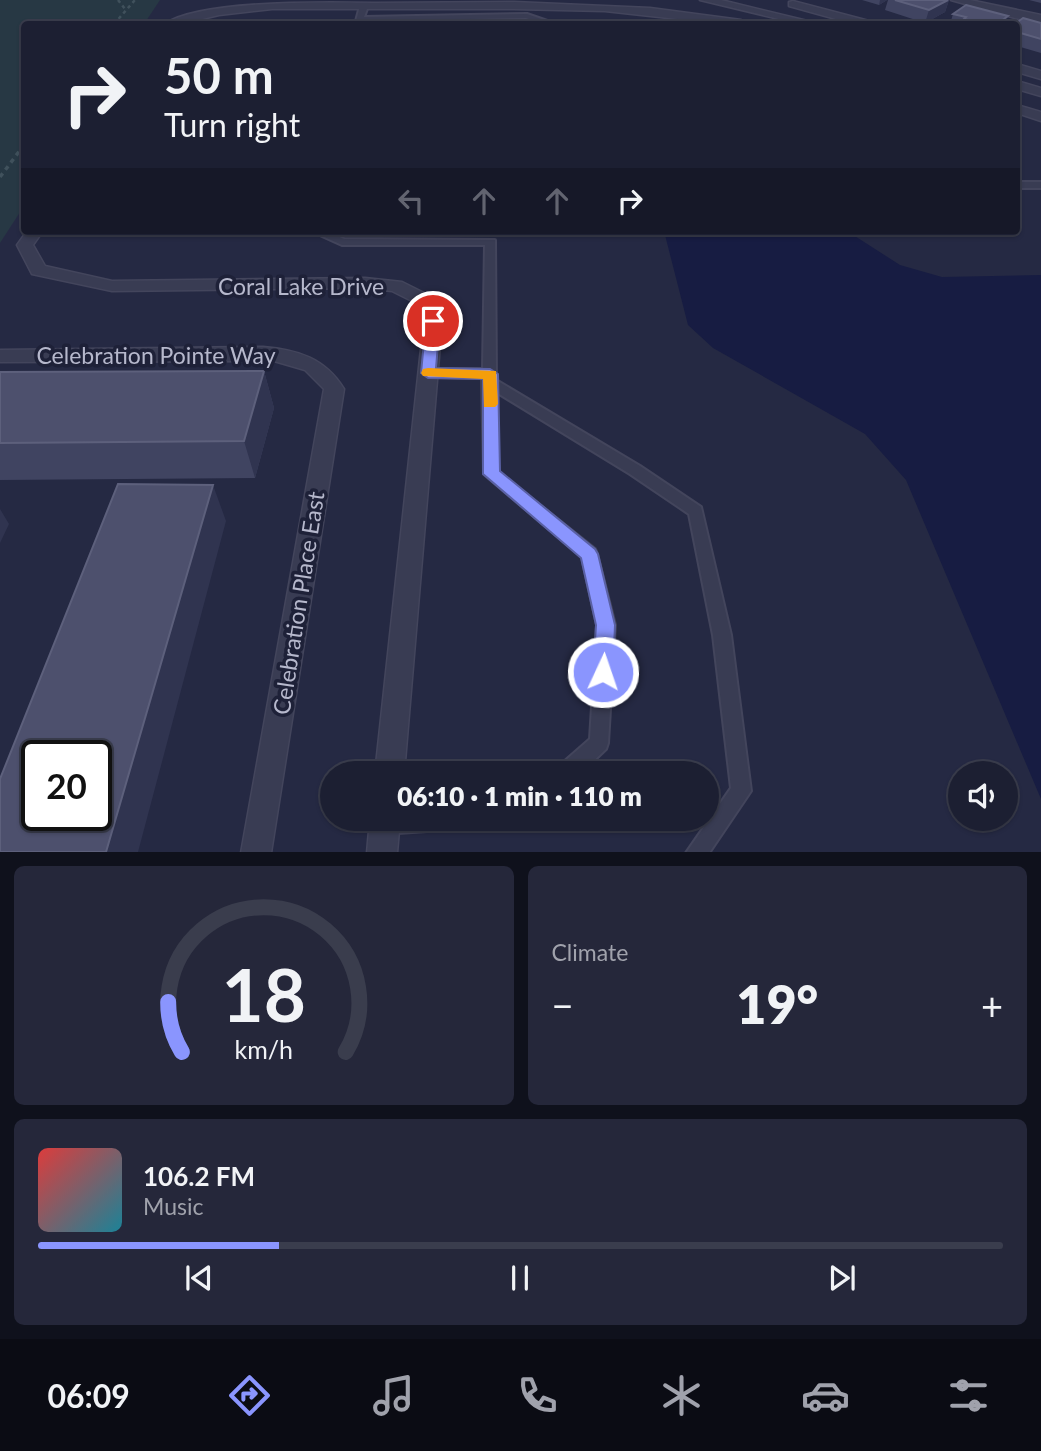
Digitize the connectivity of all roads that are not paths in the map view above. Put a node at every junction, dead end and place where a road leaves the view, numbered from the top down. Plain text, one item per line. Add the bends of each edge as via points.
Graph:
1 (706, 0) edge
2 (775, 0) edge
3 (957, 0) edge
4 (265, 3) edge
5 (364, 6) junction
6 (1041, 19) edge
7 (181, 21) edge
8 (543, 21) edge
9 (712, 21) edge
10 (800, 21) edge
11 (854, 21) edge
12 (1020, 69) edge
13 (1041, 75) edge
14 (1020, 86) edge
15 (1041, 92) edge
16 (1020, 110) edge
17 (1041, 117) edge
18 (1020, 185) edge
19 (1041, 185) edge
20 (32, 235) edge
21 (326, 235) edge
22 (0, 356) edge
23 (310, 362) joint
24 (428, 373) junction
25 (490, 378) junction
26 (390, 761) edge
27 (579, 761) edge
28 (256, 852) edge
29 (696, 852) edge

1 - 10 street
2 - 11 street
3 - 6 street
4 - 5 street
4 - 7 street
5 - 8 lane via 359,19 527,16
5 - 9 street via 602,5
12 - 13 street
14 - 15 street
16 - 17 street
18 - 19 lane
20 - 24 street, Coral Lake Drive via 25,245 38,270 112,286 396,286 424,300 433,321
21 - 25 lane via 342,242 491,242
22 - 23 street, Celebration Pointe Way via 263,352
23 - 28 street, Celebration Place East via 334,389
24 - 25 lane
24 - 26 street, Coral Lake Drive
25 - 27 lane via 491,474 589,554 606,625 599,743
25 - 29 lane via 696,511 722,635 741,791

